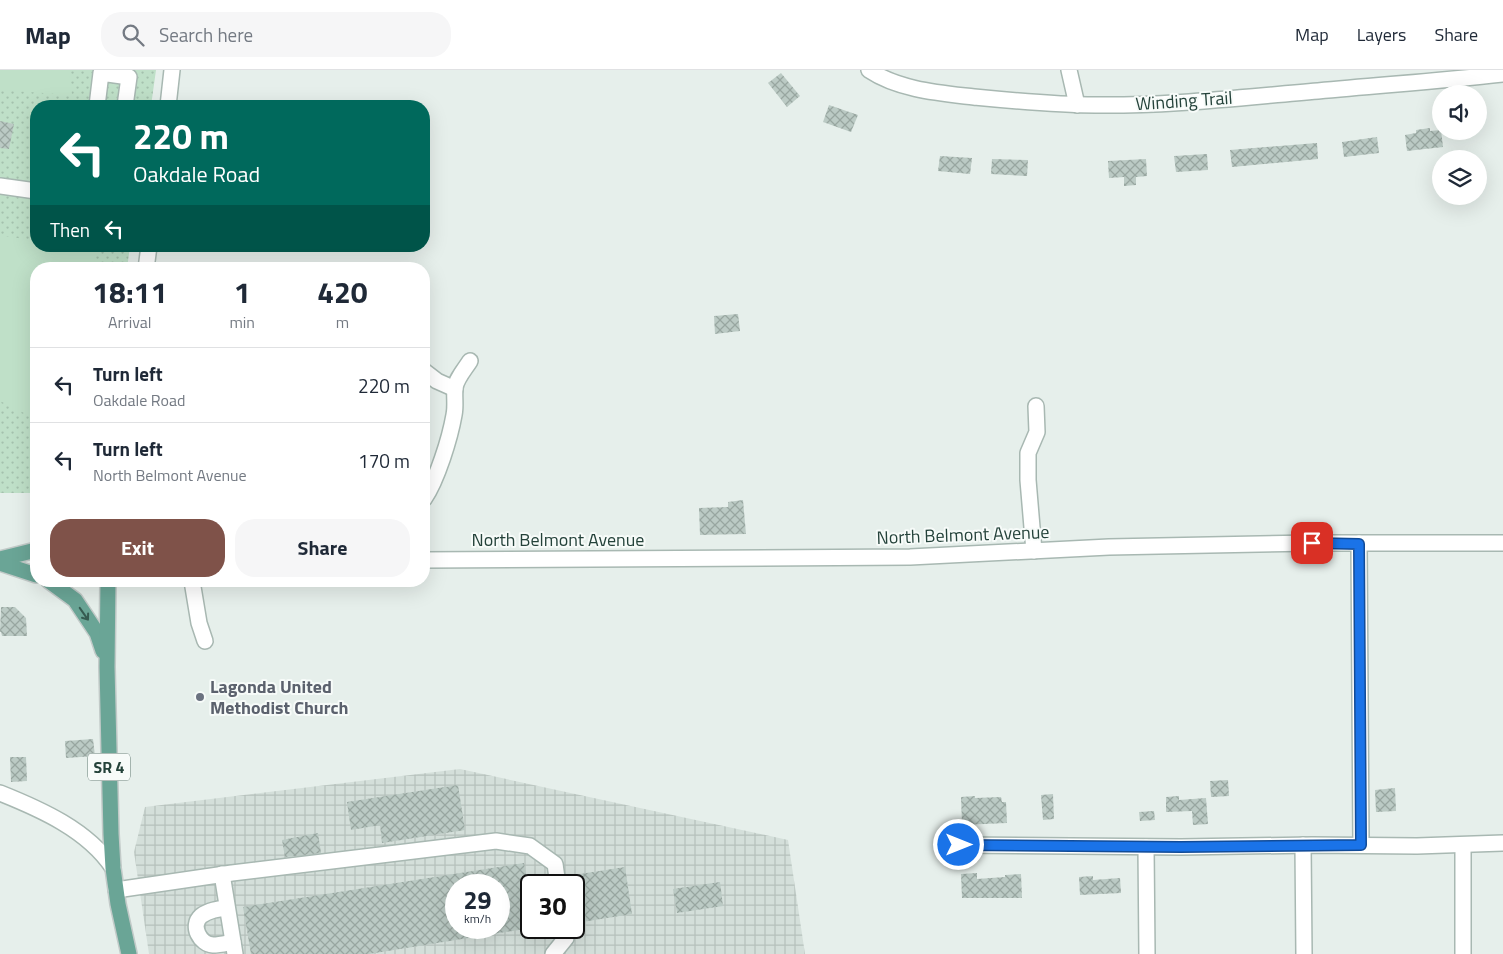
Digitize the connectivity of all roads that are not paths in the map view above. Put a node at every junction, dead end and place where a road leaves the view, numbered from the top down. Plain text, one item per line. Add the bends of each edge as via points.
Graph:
1 (172, 70) edge
2 (869, 70) edge
3 (1069, 70) edge
4 (1503, 74) edge
5 (98, 100) edge
6 (126, 100) edge
7 (169, 100) edge
8 (1077, 105) junction
9 (0, 186) edge
10 (30, 190) edge
11 (470, 361) dead end
12 (430, 375) edge
13 (455, 389) junction
14 (1036, 406) dead end
15 (430, 486) edge
16 (1503, 543) edge
17 (1359, 544) junction
18 (1034, 551) junction
19 (30, 552) edge
20 (30, 560) edge
21 (430, 560) edge
22 (0, 561) edge
23 (30, 573) edge
24 (57, 587) edge
25 (108, 587) edge
26 (193, 587) edge
27 (204, 641) dead end
28 (107, 667) junction
29 (0, 793) edge
30 (1503, 843) edge
31 (1463, 844) junction
32 (959, 845) dead end
33 (1303, 845) junction
34 (1361, 845) junction
35 (1146, 847) junction
36 (112, 868) junction
37 (222, 874) junction
38 (556, 874) edge
39 (116, 890) junction
40 (228, 908) junction
41 (565, 939) edge
42 (234, 948) edge
43 (129, 954) edge
44 (553, 954) edge
45 (1147, 954) edge
46 (1304, 954) edge
47 (1463, 954) edge

1 - 7 street
2 - 8 street, Winding Trail via 891,82 943,93
3 - 8 street
4 - 8 street, Winding Trail via 1218,100
5 - 6 street via 101,73 129,77
9 - 10 street
11 - 13 street
12 - 13 street
13 - 15 street via 455,414
14 - 18 street via 1037,432 1028,453
16 - 17 street, North Belmont Avenue
17 - 18 street, North Belmont Avenue
17 - 34 street
18 - 21 street, North Belmont Avenue via 910,557
19 - 22 main road
20 - 22 main road
22 - 23 main road
24 -> 28 main road, SR 4 via 75,600 98,633
25 - 28 main road, SR 4
26 - 27 street
28 - 36 main road, SR 4
29 - 36 street via 58,820 83,836
30 - 31 street
31 - 34 street
31 - 47 street
32 - 35 street
33 - 34 street
33 - 35 street
33 - 46 street
35 - 45 street
36 - 39 main road, SR 4
37 - 38 street via 496,841 530,846 555,864
37 - 39 street
37 - 40 street
39 - 43 main road, SR 4
40 - 42 street
40 - 42 street via 210,911 196,924 204,942
41 - 44 street

